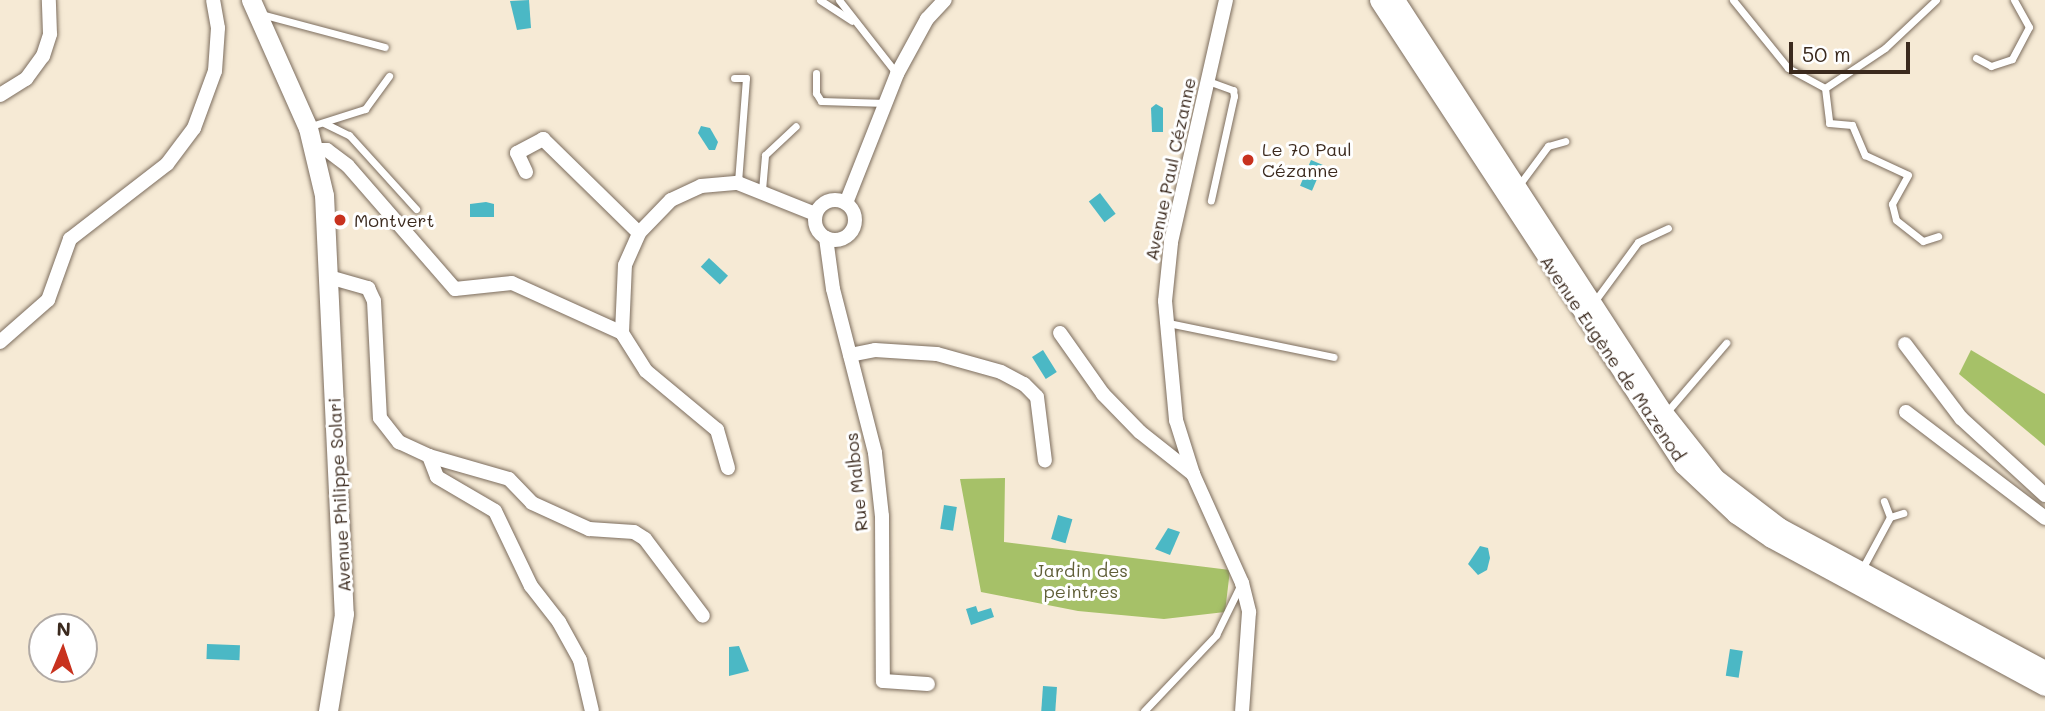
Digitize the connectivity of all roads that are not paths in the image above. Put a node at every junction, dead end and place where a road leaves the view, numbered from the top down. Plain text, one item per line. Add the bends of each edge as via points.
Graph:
1 (49, 0) edge
2 (213, 0) edge
3 (820, 0) edge
4 (839, 0) edge
5 (945, 0) edge
6 (1226, 0) edge
7 (1379, 0) edge
8 (1395, 0) edge
9 (1733, 0) edge
10 (1936, 0) edge
11 (2014, 0) edge
12 (254, 7) edge
13 (859, 26) junction
14 (385, 47) dead end
15 (1976, 58) dead end
16 (816, 74) dead end
17 (897, 74) junction
18 (389, 76) dead end
19 (734, 78) dead end
20 (1207, 80) junction
21 (1825, 88) junction
22 (0, 95) edge
23 (886, 103) junction
24 (316, 125) junction
25 (796, 126) dead end
26 (1564, 141) dead end
27 (314, 150) junction
28 (526, 172) dead end
29 (738, 183) junction
30 (762, 190) junction
31 (1511, 190) junction
32 (1211, 200) dead end
33 (846, 203) junction
34 (416, 209) dead end
35 (815, 214) junction
36 (1668, 228) dead end
37 (639, 233) junction
38 (1938, 236) dead end
39 (826, 238) junction
40 (329, 277) junction
41 (1587, 308) junction
42 (1167, 323) junction
43 (622, 333) junction
44 (1060, 333) dead end
45 (0, 342) edge
46 (1726, 343) dead end
47 (1905, 344) dead end
48 (850, 355) junction
49 (1334, 357) dead end
50 (1906, 412) dead end
51 (1659, 418) junction
52 (429, 456) junction
53 (1045, 461) dead end
54 (729, 468) dead end
55 (1193, 474) junction
56 (2045, 495) edge
57 (1884, 501) dead end
58 (1903, 513) dead end
59 (1890, 517) junction
60 (2045, 518) edge
61 (1857, 577) junction
62 (1242, 583) junction
63 (703, 617) dead end
64 (2045, 670) edge
65 (929, 684) dead end
66 (2045, 685) edge
67 (328, 711) edge
68 (592, 711) edge
69 (1144, 711) edge
70 (1242, 711) edge

1 - 22 street via 50,34 43,56 26,79
2 - 45 street via 218,28 215,71 194,128 167,164 69,239 48,300
3 - 13 lane
4 - 13 lane
5 - 17 street via 927,19
6 - 20 street, Avenue Paul Cézanne
7 - 31 street, Avenue Eugène de Mazenod
8 - 31 street, Avenue Eugène de Mazenod
9 - 21 lane via 1788,68
10 - 21 lane via 1885,48
11 - 15 lane via 2029,27 2012,59 1991,66
12 - 14 lane
12 - 24 street, Avenue Philippe Solari
13 - 17 lane
16 - 23 lane via 821,101
17 - 23 street
18 - 24 lane via 365,108
19 - 29 lane via 746,78
20 - 32 lane via 1233,90 1234,96
20 - 42 street, Avenue Paul Cézanne via 1171,243
21 - 38 lane via 1829,123 1852,125 1865,155 1908,175 1892,204 1896,220 1923,241
23 - 33 street
24 - 27 street, Avenue Philippe Solari
24 - 34 lane via 349,135
25 - 30 lane via 765,155
26 - 31 lane via 1548,146
27 - 40 street, Avenue Philippe Solari via 324,195
27 - 43 street via 327,150 348,166 456,289 512,283
28 - 37 street via 517,153 543,139
29 - 30 street
29 - 37 street via 701,186 671,200
30 - 35 street
31 - 41 street, Avenue Eugène de Mazenod
33 - 35 street via 828,201
33 - 39 street via 855,219 852,230 843,239
35 - 39 street via 815,226
36 - 41 lane via 1638,242
37 - 43 street via 625,265
39 - 48 street, Rue Malbos
40 - 52 street via 368,288 374,301 380,418 399,442
40 - 67 street, Avenue Philippe Solari via 344,614
41 - 51 street, Avenue Eugène de Mazenod
42 - 49 lane
42 - 55 street, Avenue Paul Cézanne via 1176,420
43 - 54 street via 646,371 717,429
44 - 55 street via 1103,394 1140,432
46 - 51 lane
47 - 56 street via 1962,418
48 - 53 street via 875,350 937,354 1001,372 1024,384 1037,397
48 - 65 street, Rue Malbos via 875,453 881,516 883,681
50 - 60 street
51 - 61 street, Avenue Eugène de Mazenod via 1683,464 1736,514
52 - 63 street via 509,479 532,503 589,529 634,532 645,539
52 - 68 street via 437,477 495,511 531,586 580,660
55 - 62 street, Avenue Paul Cézanne
57 - 59 lane
58 - 59 lane
59 - 61 lane
61 - 64 street, Avenue Eugène de Mazenod
61 - 66 street, Avenue Eugène de Mazenod
62 - 69 lane via 1216,635
62 - 70 street, Avenue Paul Cézanne via 1249,612

